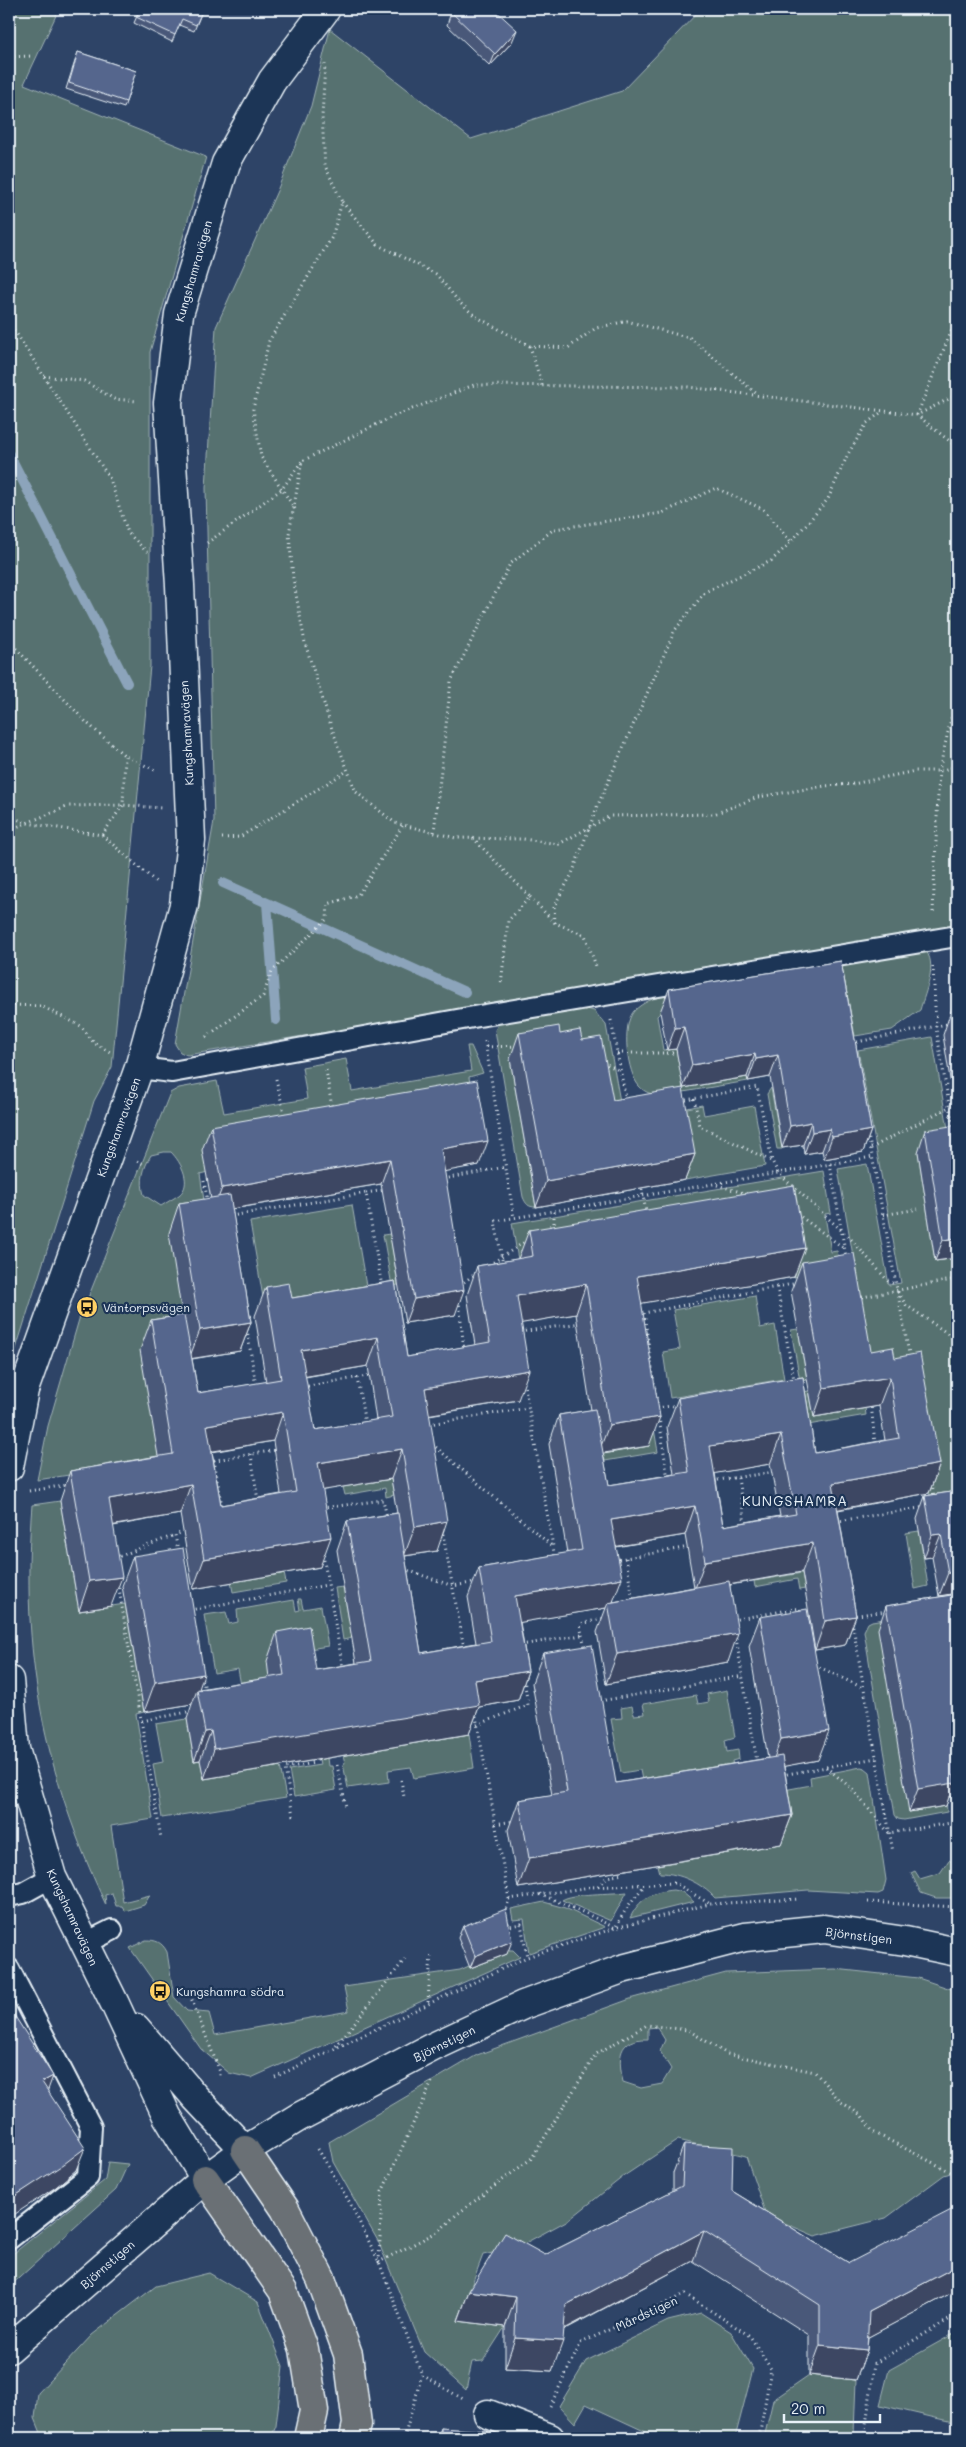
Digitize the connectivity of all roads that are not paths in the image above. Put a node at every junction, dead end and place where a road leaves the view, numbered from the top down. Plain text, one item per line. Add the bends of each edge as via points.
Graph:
1 (326, 9) edge
2 (957, 936) edge
3 (138, 1068) junction
4 (9, 1467) edge
5 (9, 1680) edge
6 (52, 1877) junction
7 (16, 1894) edge
8 (9, 1913) edge
9 (112, 1930) dead end
10 (84, 1944) junction
11 (957, 1952) edge
12 (9, 1969) edge
13 (115, 2004) junction
14 (245, 2150) junction
15 (205, 2179) junction
16 (9, 2239) edge
17 (9, 2349) edge
18 (488, 2414) road end
19 (544, 2435) edge
20 (308, 2438) edge
21 (354, 2438) edge

1 - 3 street, Kungshamravägen via 272,81 226,163 178,314 168,404 191,840 184,905
2 - 3 lane via 479,1016 172,1072
3 - 4 street, Kungshamravägen via 24,1390
5 - 6 street, Kungshamravägen via 14,1749
6 - 7 lane
6 - 10 street, Kungshamravägen
7 - 8 lane
9 - 10 lane
10 - 13 street, Kungshamravägen
11 - 14 street, Björnstigen via 824,1929 745,1937 622,1969 523,2005 431,2048 299,2117
12 - 16 lane via 91,2127 88,2177
13 - 14 street, Kungshamravägen
13 - 15 street, Kungshamravägen via 167,2116
14 - 15 street, Björnstigen
14 - 21 highway via 285,2209 321,2279 348,2354 357,2424
15 - 17 street, Björnstigen
15 - 20 highway via 283,2291 304,2349 314,2411
18 - 19 street

